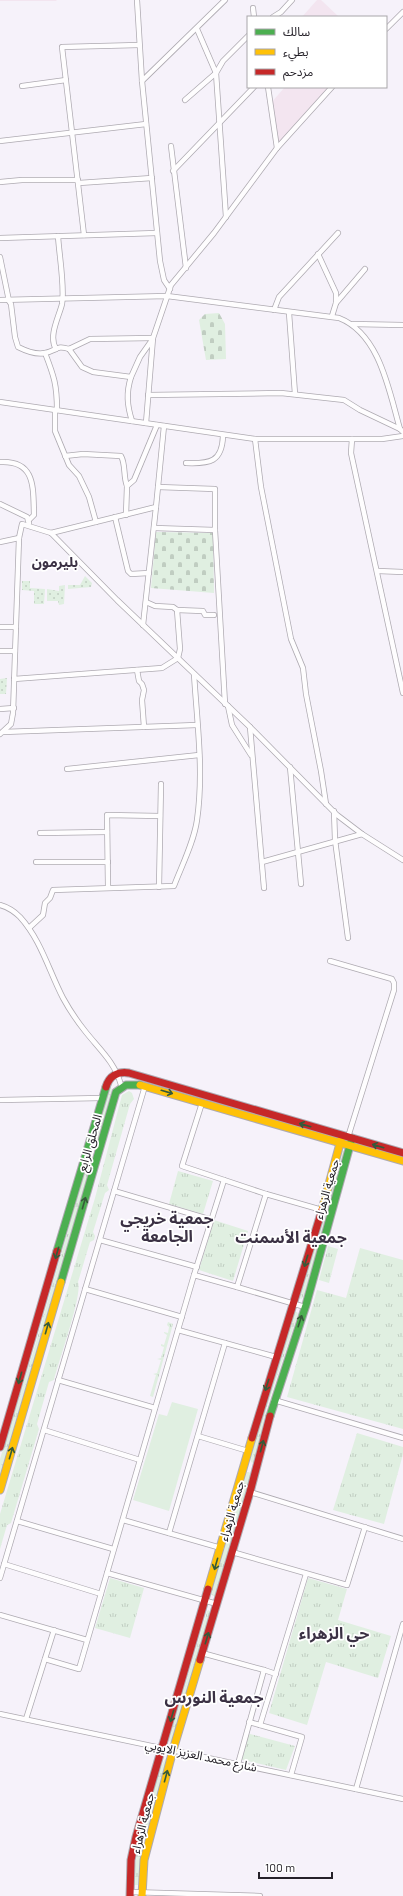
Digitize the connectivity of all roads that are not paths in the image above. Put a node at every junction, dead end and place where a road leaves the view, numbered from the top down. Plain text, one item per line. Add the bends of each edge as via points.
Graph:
1 (137, 0) edge
2 (225, 0) edge
3 (292, 0) edge
4 (253, 8) dead end
5 (403, 12) edge
6 (254, 16) edge
7 (275, 16) edge
8 (197, 29) junction
9 (387, 29) edge
10 (247, 37) edge
11 (139, 45) junction
12 (216, 73) junction
13 (66, 80) junction
14 (142, 81) junction
15 (22, 86) dead end
16 (253, 88) edge
17 (268, 88) edge
18 (331, 88) edge
19 (185, 100) dead end
20 (219, 123) junction
21 (146, 124) junction
22 (72, 132) junction
23 (0, 141) edge
24 (171, 146) dead end
25 (277, 148) junction
26 (173, 171) junction
27 (152, 178) junction
28 (0, 182) edge
29 (79, 182) junction
30 (226, 217) junction
31 (157, 233) junction
32 (338, 233) dead end
33 (84, 235) junction
34 (58, 236) junction
35 (0, 238) edge
36 (318, 254) junction
37 (0, 257) edge
38 (186, 268) junction
39 (365, 270) dead end
40 (170, 289) junction
41 (167, 296) junction
42 (62, 298) junction
43 (0, 300) edge
44 (8, 301) junction
45 (336, 302) junction
46 (274, 310) junction
47 (289, 313) junction
48 (332, 316) junction
49 (352, 324) junction
50 (403, 326) edge
51 (153, 338) junction
52 (56, 349) junction
53 (69, 349) junction
54 (45, 353) junction
55 (131, 377) junction
56 (295, 394) junction
57 (148, 395) junction
58 (0, 402) edge
59 (56, 410) junction
60 (132, 421) junction
61 (146, 423) junction
62 (157, 425) junction
63 (164, 426) junction
64 (401, 430) edge
65 (224, 436) junction
66 (403, 436) edge
67 (352, 438) junction
68 (255, 439) junction
69 (65, 456) junction
70 (0, 462) edge
71 (186, 464) dead end
72 (127, 486) junction
73 (158, 487) junction
74 (0, 504) edge
75 (156, 507) junction
76 (126, 515) junction
77 (115, 517) junction
78 (96, 522) junction
79 (29, 524) junction
80 (154, 528) junction
81 (215, 530) junction
82 (51, 533) junction
83 (19, 538) junction
84 (0, 542) edge
85 (378, 571) junction
86 (403, 572) edge
87 (149, 573) junction
88 (146, 602) junction
89 (177, 610) junction
90 (214, 615) dead end
91 (143, 625) junction
92 (0, 627) edge
93 (16, 627) junction
94 (0, 651) edge
95 (15, 651) junction
96 (178, 658) junction
97 (400, 669) edge
98 (137, 670) junction
99 (194, 674) junction
100 (14, 679) junction
101 (403, 694) edge
102 (227, 705) junction
103 (14, 708) junction
104 (0, 709) edge
105 (197, 726) junction
106 (144, 727) junction
107 (250, 727) junction
108 (1, 733) edge
109 (199, 755) junction
110 (252, 756) junction
111 (290, 767) junction
112 (67, 769) dead end
113 (161, 784) dead end
114 (326, 804) junction
115 (334, 812) junction
116 (160, 816) junction
117 (107, 832) junction
118 (40, 833) dead end
119 (362, 834) junction
120 (335, 840) junction
121 (298, 852) junction
122 (403, 860) edge
123 (36, 862) dead end
124 (108, 862) junction
125 (262, 862) junction
126 (302, 884) dead end
127 (159, 887) junction
128 (108, 888) junction
129 (264, 888) dead end
130 (0, 905) edge
131 (29, 928) junction
132 (348, 938) dead end
133 (330, 961) dead end
134 (118, 1073) junction
135 (121, 1085) junction
136 (145, 1086) junction
137 (102, 1098) junction
138 (0, 1100) edge
139 (202, 1102) junction
140 (346, 1140) junction
141 (87, 1150) junction
142 (403, 1153) edge
143 (98, 1154) junction
144 (403, 1161) edge
145 (224, 1180) junction
146 (114, 1191) junction
147 (266, 1194) junction
148 (322, 1210) junction
149 (212, 1220) junction
150 (100, 1240) junction
151 (197, 1268) junction
152 (194, 1275) junction
153 (237, 1287) junction
154 (85, 1289) junction
155 (293, 1303) junction
156 (305, 1307) junction
157 (182, 1317) junction
158 (178, 1330) junction
159 (225, 1343) junction
160 (276, 1358) junction
161 (58, 1380) junction
162 (274, 1400) junction
163 (155, 1408) junction
164 (44, 1430) junction
165 (198, 1436) junction
166 (403, 1438) edge
167 (0, 1447) edge
168 (248, 1451) junction
169 (140, 1460) junction
170 (244, 1465) junction
171 (256, 1468) junction
172 (0, 1490) edge
173 (250, 1492) junction
174 (122, 1520) junction
175 (17, 1522) junction
176 (365, 1527) junction
177 (169, 1533) junction
178 (403, 1539) edge
179 (221, 1548) junction
180 (113, 1549) junction
181 (232, 1552) junction
182 (4, 1564) junction
183 (107, 1573) junction
184 (306, 1574) junction
185 (0, 1578) edge
186 (101, 1594) junction
187 (205, 1601) junction
188 (217, 1604) junction
189 (0, 1615) edge
190 (403, 1624) edge
191 (54, 1630) junction
192 (87, 1640) junction
193 (398, 1643) junction
194 (403, 1645) edge
195 (202, 1653) junction
196 (45, 1659) junction
197 (264, 1670) junction
198 (276, 1674) junction
199 (0, 1714) edge
200 (26, 1719) junction
201 (249, 1722) junction
202 (260, 1725) junction
203 (163, 1748) junction
204 (173, 1750) junction
205 (238, 1764) junction
206 (291, 1775) junction
207 (356, 1789) junction
208 (403, 1799) edge
209 (130, 1894) edge
210 (142, 1894) edge
211 (260, 1896) edge

1 - 11 street
2 - 8 street
3 - 7 street
4 - 6 street
5 - 9 street
8 - 12 street
8 - 14 street
10 - 12 street via 223,61
11 - 13 street via 62,47
11 - 14 street
12 - 19 street
12 - 20 street
13 - 15 street
13 - 22 street
14 - 21 street
16 - 20 street
17 - 25 street
18 - 25 street
20 - 26 street
20 - 30 street
21 - 22 street
21 - 27 street
22 - 23 street
22 - 29 street
24 - 26 street
25 - 30 street
26 - 38 street
27 - 29 street
27 - 31 street
28 - 29 street
29 - 33 street
30 - 38 street
31 - 33 street
31 - 40 street via 164,280
32 - 36 street
33 - 34 street
34 - 35 street
34 - 42 street
36 - 45 street via 336,293
36 - 46 street via 279,297
37 - 44 street
38 - 40 street
39 - 45 street
40 - 41 street
41 - 42 street
41 - 46 street
41 - 51 street
42 - 44 street
42 - 52 street via 55,330
43 - 44 street
44 - 54 street via 11,304 18,347 28,352
45 - 48 street
46 - 47 street
47 - 48 street
47 - 56 street
48 - 49 street
49 - 50 street
49 - 64 street via 367,340 384,372
51 - 53 street via 90,339
51 - 55 street
51 - 57 street
52 - 53 street via 60,346
52 - 54 street
53 - 55 street via 82,367 93,372
54 - 59 street via 57,389
55 - 60 street via 127,391
56 - 57 street
56 - 64 street via 344,400
57 - 61 street
58 - 59 street
59 - 60 street
59 - 69 street via 55,431
60 - 61 street
61 - 62 street
62 - 63 street
62 - 72 street via 134,480
63 - 65 street
63 - 73 street
65 - 68 street
65 - 71 street via 219,456 209,463
66 - 67 street
67 - 68 street
67 - 85 street via 352,453
68 - 114 street via 261,486 290,631 303,668
69 - 72 street via 121,456 124,460
69 - 78 street via 89,497
70 - 79 street via 10,462 27,470 33,484 34,515
72 - 76 street
73 - 75 street
73 - 81 street via 215,488
74 - 79 street via 27,517
75 - 76 street
75 - 80 street
76 - 77 street
77 - 78 street
77 - 87 street via 128,571 131,574
78 - 82 street
79 - 82 street
79 - 83 street via 22,524
80 - 81 street
80 - 87 street
81 - 102 street
82 - 91 street
83 - 84 street
83 - 93 street
85 - 86 street
85 - 97 street
87 - 88 street
88 - 89 street
88 - 91 street
89 - 90 street via 203,611 206,615
89 - 96 street via 180,649
91 - 96 street
92 - 93 street
93 - 95 street
94 - 95 street
95 - 100 street
96 - 98 street via 162,668
96 - 99 street
97 - 101 street
98 - 100 street
98 - 106 street via 139,682 144,690
99 - 102 street
99 - 105 street
100 - 103 street
102 - 107 street
102 - 110 street via 232,724
103 - 104 street
103 - 108 street via 11,724
105 - 106 street
105 - 109 street
106 - 108 street
107 - 110 street
107 - 111 street
109 - 112 street
109 - 127 street via 197,820 193,835 174,886
110 - 125 street
111 - 114 street
111 - 121 street
113 - 116 street
114 - 115 street
115 - 119 street
115 - 120 street
116 - 117 street via 107,815
116 - 127 street
117 - 118 street
117 - 124 street
119 - 120 street
119 - 122 street
120 - 121 street
120 - 132 street
121 - 125 street
121 - 126 street
123 - 124 street
124 - 128 street
125 - 129 street
127 - 128 street
128 - 131 street via 53,890 44,906 43,915
130 - 131 street via 6,906 20,916
131 - 134 street via 63,999
133 - 140 street via 392,978 394,983 394,990
134 - 135 street
134 - 137 street, المحلق الرابع via 107,1082
140 -> 134 street via 129,1073
135 - 136 street via 130,1083
135 - 143 street, المحلق الرابع via 116,1092
136 -> 139 street
136 - 146 street
137 - 138 street
137 - 141 street, المحلق الرابع
139 - 140 street
139 - 145 street via 182,1166
142 -> 140 street
140 - 144 street
140 - 148 street, جمعية الزهراء
140 - 156 street, جمعية الزهراء
141 - 143 street
141 -> 167 street, المحلق الرابع
172 -> 143 street, المحلق الرابع
145 - 147 street
145 - 149 street
146 - 149 street
146 - 150 street
147 - 148 street
147 - 153 street
148 -> 155 street, جمعية الزهراء
149 - 151 street
150 - 151 street
150 - 154 street
151 - 152 street
152 - 153 street
152 - 157 street
153 - 155 street
154 - 157 street
154 - 161 street
155 - 156 street
155 - 160 street, جمعية الزهراء
162 -> 156 street, جمعية الزهراء
157 - 158 street
158 - 159 street
158 - 163 street
159 - 160 street
159 - 165 street
160 -> 168 street, جمعية الزهراء
161 - 163 street
161 - 164 street
162 - 166 street
171 -> 162 street, جمعية الزهراء
163 - 169 street
164 - 169 street
164 - 175 street
165 - 168 street
165 - 177 street
168 - 170 street, جمعية الزهراء
169 - 174 street
170 - 171 street
170 - 179 street, جمعية الزهراء
171 - 173 street, جمعية الزهراء
173 - 176 street
173 - 181 street, جمعية الزهراء
174 - 177 street
174 - 180 street
175 - 180 street
175 - 182 street
176 - 178 street
176 - 184 street via 347,1585
177 - 179 street
179 -> 187 street, جمعية الزهراء
180 - 183 street
181 - 184 street
181 - 188 street, جمعية الزهراء
182 - 185 street
182 - 186 street
183 - 186 street
183 - 187 street
184 - 198 street
186 - 192 street
187 - 188 street
187 -> 203 street, جمعية الزهراء
195 -> 188 street, جمعية الزهراء
189 - 191 street
190 - 193 street
191 - 192 street
191 - 196 street
192 - 196 street via 79,1669
193 - 194 street
193 - 207 street
195 - 197 street
195 - 204 street, جمعية الزهراء
196 - 200 street
197 - 198 street
197 - 201 street
198 - 202 street
199 - 200 street, شارع محمد العزيز الايوبي
200 - 203 street, شارع محمد العزيز الايوبي
201 - 202 street
201 - 205 street
202 - 206 street via 302,1737
203 - 204 street, شارع محمد العزيز الايوبي
203 - 209 street, جمعية الزهراء via 136,1837 131,1860
204 - 205 street, شارع محمد العزيز الايوبي
210 -> 204 street, جمعية الزهراء via 144,1860
205 - 206 street, شارع محمد العزيز الايوبي
206 - 207 street, شارع محمد العزيز الايوبي
207 - 208 street, شارع محمد العزيز الايوبي
209 - 210 street, جمعية الزهراء
210 - 211 street

